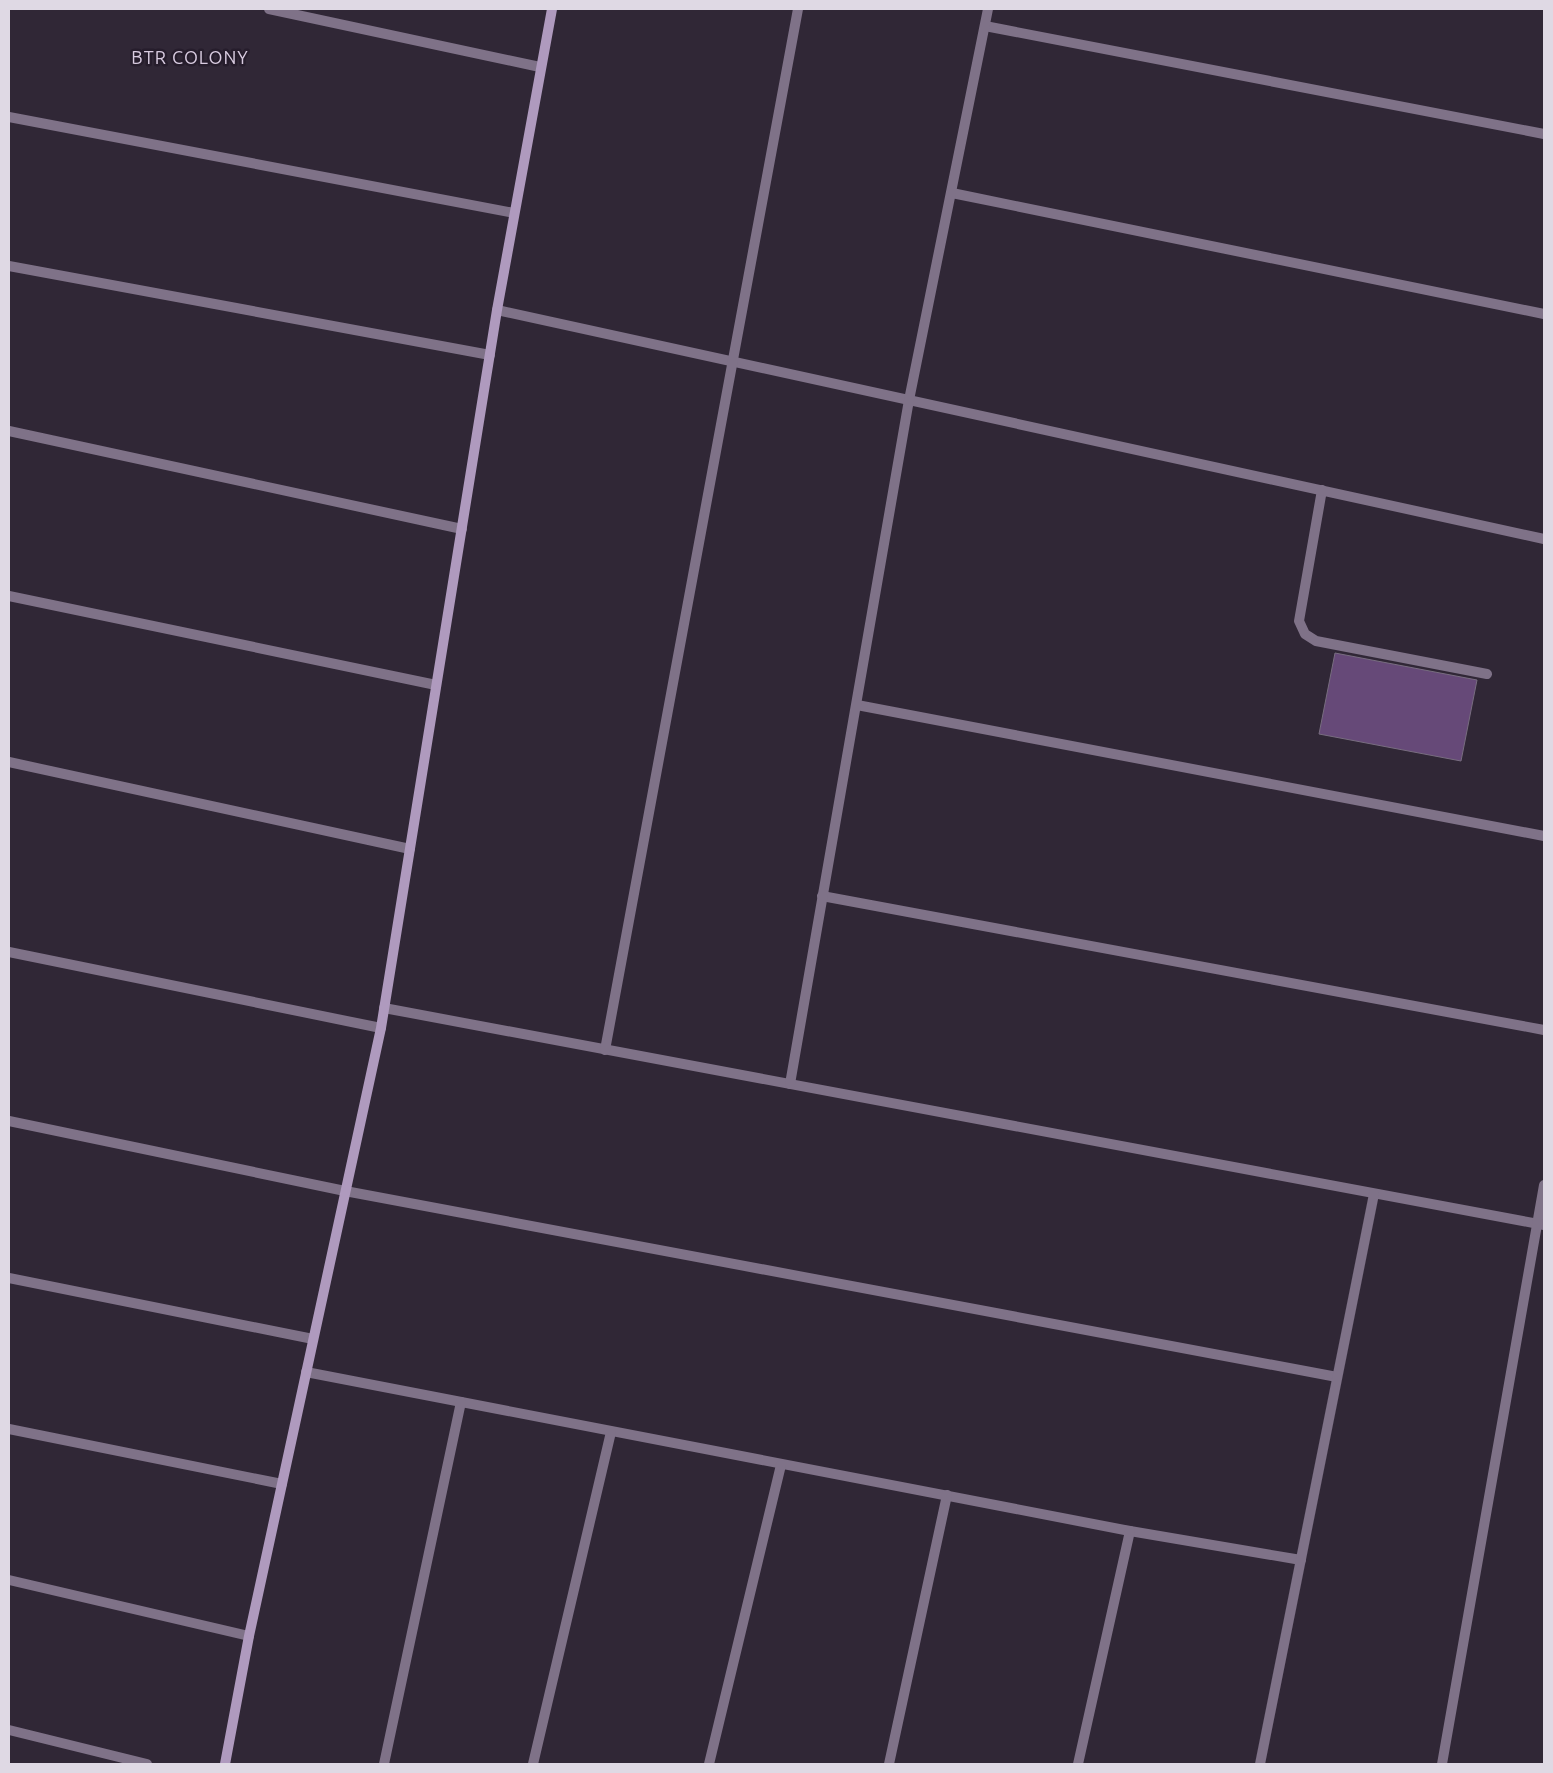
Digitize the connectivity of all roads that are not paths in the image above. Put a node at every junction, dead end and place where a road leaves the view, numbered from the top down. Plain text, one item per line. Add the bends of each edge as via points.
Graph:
1 (270, 9) edge
2 (552, 9) edge
3 (798, 9) edge
4 (988, 9) edge
5 (985, 26) junction
6 (540, 67) junction
7 (9, 117) edge
8 (1544, 134) edge
9 (952, 193) junction
10 (514, 213) junction
11 (9, 266) edge
12 (497, 310) junction
13 (1544, 314) edge
14 (490, 355) junction
15 (732, 361) junction
16 (909, 400) junction
17 (9, 431) edge
18 (1322, 490) junction
19 (462, 530) junction
20 (1544, 539) edge
21 (9, 596) edge
22 (1487, 674) dead end
23 (436, 685) junction
24 (856, 705) junction
25 (9, 762) edge
26 (1544, 836) edge
27 (410, 849) junction
28 (822, 896) junction
29 (9, 952) edge
30 (384, 1008) junction
31 (380, 1028) junction
32 (1544, 1030) edge
33 (605, 1050) junction
34 (790, 1084) junction
35 (9, 1121) edge
36 (1544, 1185) edge
37 (346, 1191) junction
38 (1374, 1194) junction
39 (1541, 1224) edge
40 (9, 1278) edge
41 (313, 1339) junction
42 (306, 1372) junction
43 (1337, 1377) junction
44 (461, 1402) junction
45 (9, 1429) edge
46 (611, 1432) junction
47 (781, 1465) junction
48 (282, 1484) junction
49 (947, 1495) junction
50 (1130, 1531) junction
51 (1301, 1560) junction
52 (9, 1580) edge
53 (249, 1636) junction
54 (9, 1730) edge
55 (147, 1764) edge
56 (225, 1764) edge
57 (384, 1764) edge
58 (533, 1764) edge
59 (710, 1764) edge
60 (889, 1764) edge
61 (1078, 1764) edge
62 (1260, 1764) edge
63 (1442, 1764) edge

1 - 6 street
2 - 6 street
3 - 15 street
4 - 5 street
5 - 8 street
5 - 9 street
6 - 10 street
7 - 10 street
9 - 13 street
9 - 16 street
10 - 12 street
11 - 14 street
12 - 14 street
12 - 15 street
14 - 19 street
15 - 16 street
15 - 33 street
16 - 18 street
16 - 24 street
17 - 19 street
18 - 20 street
18 - 22 street via 1299,621 1305,634 1316,642
19 - 23 street
21 - 23 street
23 - 27 street
24 - 26 street
24 - 28 street
25 - 27 street
27 - 30 street
28 - 32 street
28 - 34 street
29 - 31 street
30 - 31 street
30 - 33 street
31 - 37 street
33 - 34 street
34 - 38 street
35 - 37 street
36 - 39 street
37 - 41 street
37 - 43 street
38 - 39 street
38 - 43 street
39 - 63 street
40 - 41 street
41 - 42 street
42 - 44 street
42 - 48 street
43 - 51 street
44 - 46 street
44 - 57 street
45 - 48 street
46 - 47 street
46 - 58 street
47 - 49 street
47 - 59 street
48 - 53 street
49 - 50 street
49 - 60 street
50 - 51 street
50 - 61 street
51 - 62 street
52 - 53 street
53 - 56 street
54 - 55 street

